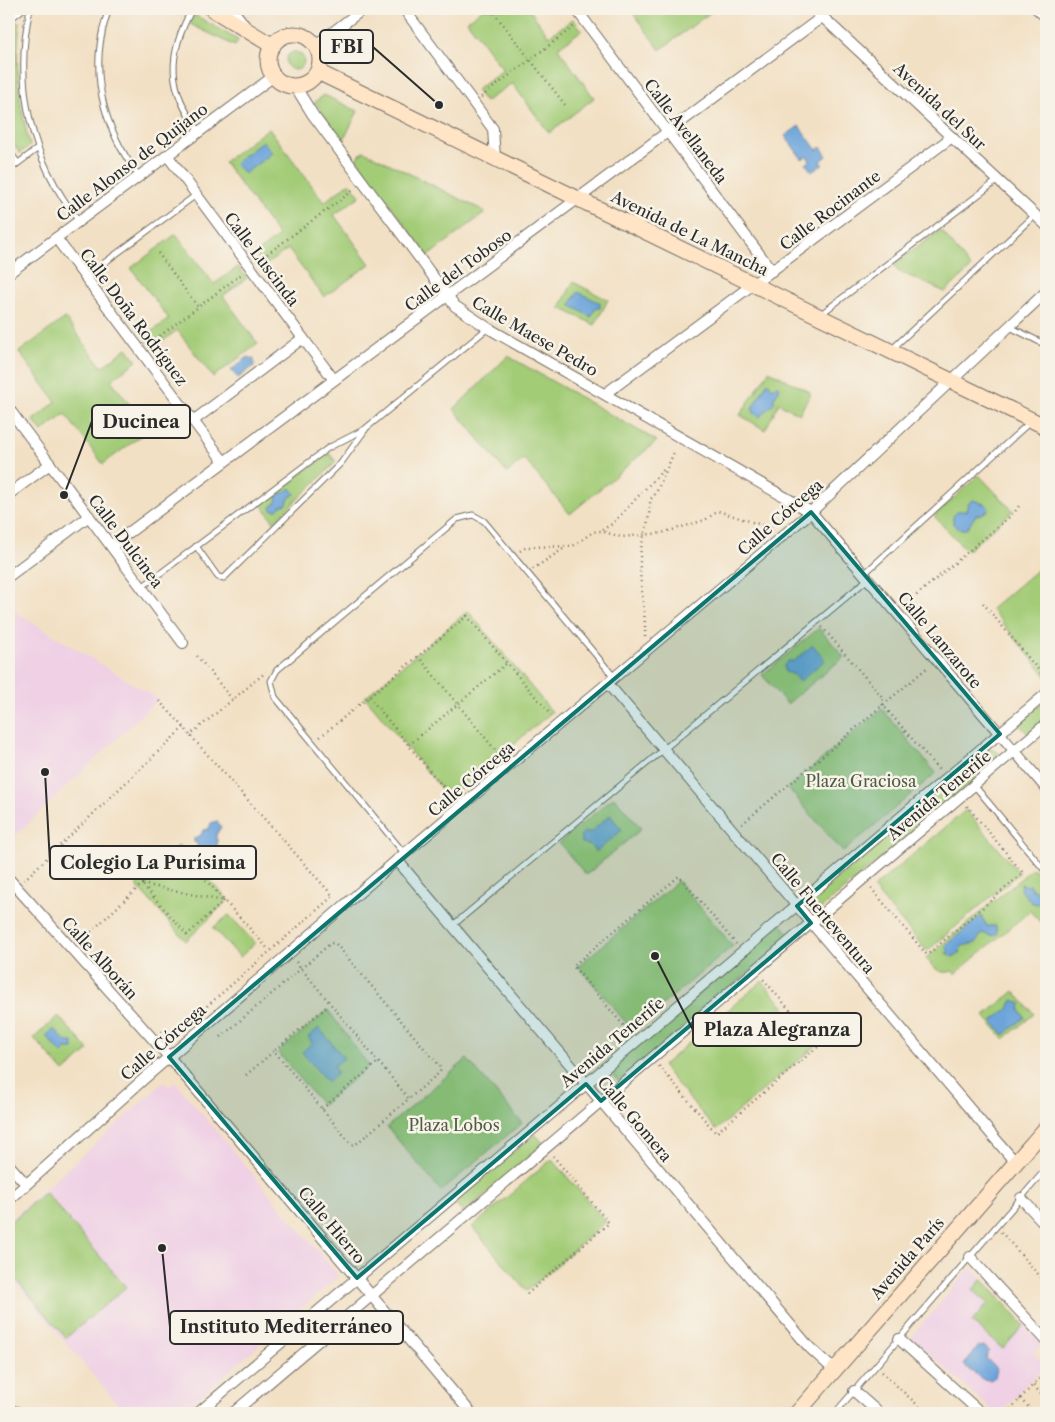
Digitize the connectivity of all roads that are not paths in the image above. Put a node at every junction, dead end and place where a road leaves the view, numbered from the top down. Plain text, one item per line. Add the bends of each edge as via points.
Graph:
1 (24, 9) edge
2 (30, 9) edge
3 (108, 9) edge
4 (192, 9) edge
5 (212, 9) edge
6 (232, 9) edge
7 (363, 9) edge
8 (404, 9) edge
9 (576, 9) edge
10 (814, 9) edge
11 (1037, 9) edge
12 (822, 17) junction
13 (1046, 17) edge
14 (9, 20) edge
15 (249, 32) junction
16 (316, 45) junction
17 (272, 46) junction
18 (318, 72) junction
19 (274, 76) junction
20 (295, 86) junction
21 (199, 131) junction
22 (668, 132) junction
23 (952, 137) junction
24 (37, 149) junction
25 (9, 151) edge
26 (166, 155) junction
27 (495, 158) junction
28 (18, 163) junction
29 (9, 170) edge
30 (139, 176) junction
31 (998, 180) junction
32 (196, 195) junction
33 (579, 199) junction
34 (1036, 215) junction
35 (78, 221) junction
36 (1046, 225) edge
37 (56, 238) junction
38 (772, 271) junction
39 (9, 273) edge
40 (85, 277) junction
41 (755, 285) junction
42 (1046, 292) edge
43 (447, 296) junction
44 (819, 316) junction
45 (1010, 327) junction
46 (488, 328) junction
47 (303, 338) junction
48 (1046, 345) edge
49 (891, 351) junction
50 (334, 380) junction
51 (952, 380) junction
52 (605, 394) junction
53 (10, 412) edge
54 (1032, 420) junction
55 (193, 421) junction
56 (1046, 427) edge
57 (365, 429) junction
58 (224, 462) junction
59 (50, 464) junction
60 (9, 494) edge
61 (811, 512) junction
62 (89, 516) junction
63 (111, 546) junction
64 (196, 546) junction
65 (9, 576) edge
66 (866, 576) junction
67 (142, 587) junction
68 (183, 643) dead end
69 (612, 681) junction
70 (1046, 694) edge
71 (1046, 724) edge
72 (1000, 734) junction
73 (664, 748) junction
74 (1015, 751) junction
75 (974, 785) junction
76 (1046, 788) edge
77 (401, 857) junction
78 (1046, 872) edge
79 (9, 879) edge
80 (797, 906) junction
81 (811, 923) junction
82 (452, 926) junction
83 (169, 1056) junction
84 (586, 1084) junction
85 (601, 1102) junction
86 (1046, 1128) edge
87 (1015, 1162) junction
88 (9, 1165) edge
89 (1046, 1169) edge
90 (26, 1184) junction
91 (1021, 1198) junction
92 (9, 1200) edge
93 (1046, 1226) edge
94 (970, 1257) junction
95 (357, 1278) junction
96 (372, 1296) junction
97 (899, 1339) junction
98 (1046, 1340) edge
99 (834, 1370) junction
100 (854, 1391) junction
101 (9, 1410) edge
102 (21, 1413) edge
103 (198, 1413) edge
104 (233, 1413) edge
105 (471, 1413) edge
106 (797, 1413) edge
107 (835, 1413) edge
108 (879, 1413) edge
109 (981, 1413) edge

1 - 14 lane
2 - 24 lane via 24,43 24,86
3 - 30 lane via 99,47 101,96 116,140
4 - 21 lane via 176,47 173,72 180,102
5 - 15 main road
6 - 15 street
7 - 16 street
8 - 27 street via 493,129
9 - 22 street, Calle Avellaneda
10 - 12 street, Avenida del Sur
11 - 13 street
12 - 22 street, Calle del Toboso
12 - 23 street, Avenida del Sur
15 - 17 main road
16 - 17 main road via 305,36 291,34
16 - 18 main road via 320,58
17 - 19 main road via 269,64
18 - 20 main road via 312,79
18 - 27 main road, Avenida de La Mancha
19 - 20 main road
19 - 21 street, Calle Alonso de Quijano
20 - 43 street, Calle Maese Pedro
21 - 26 street, Calle Alonso de Quijano
22 - 33 street, Calle del Toboso
22 - 38 street, Calle Avellaneda
23 - 31 street, Avenida del Sur
23 - 38 street, Calle Rocinante
24 - 28 lane
24 - 35 lane via 57,191
25 - 28 lane
26 - 30 street, Calle Alonso de Quijano
26 - 32 street, Calle Luscinda
27 - 33 main road, Avenida de La Mancha
28 - 29 lane
30 - 35 street, Calle Alonso de Quijano
31 - 34 street, Avenida del Sur
31 - 44 lane
32 - 40 lane
32 - 47 street, Calle Luscinda
33 - 41 main road, Avenida de La Mancha
33 - 43 street, Calle del Toboso
34 - 36 street, Avenida del Sur
34 - 49 lane
35 - 37 street, Calle Alonso de Quijano
37 - 39 street, Calle Alonso de Quijano
37 - 40 street, Calle Doña Rodríguez
38 - 41 street, Calle Rocinante
40 - 55 street, Calle Doña Rodríguez
41 - 44 main road, Avenida de La Mancha
41 - 52 street, Calle Rocinante
42 - 45 street, Calle Córcega
43 - 46 street, Calle Maese Pedro via 460,310
43 - 50 street, Calle del Toboso
44 - 49 main road, Avenida de La Mancha
45 - 48 lane
45 - 51 street, Calle Córcega
46 - 52 street, Calle Maese Pedro
46 - 57 lane
47 - 50 street, Calle Luscinda
47 - 55 street
49 - 51 main road, Avenida de La Mancha
50 - 58 street, Calle del Toboso
51 - 54 main road, Avenida de La Mancha
51 - 61 street, Calle Córcega
52 - 61 street, Calle Maese Pedro
53 - 59 street, Calle Dulcinea
54 - 56 main road, Avenida de La Mancha
54 - 66 lane
55 - 58 street, Calle Doña Rodríguez
57 - 64 lane via 328,448
57 - 64 lane via 341,463 224,578 218,577
58 - 63 street, Calle del Toboso
59 - 60 street
59 - 62 street, Calle Dulcinea
61 - 66 street, Calle Lanzarote
61 - 69 street, Calle Córcega
62 - 63 street, Calle Dulcinea
62 - 65 street
63 - 67 street, Calle Dulcinea
64 - 67 lane
66 - 72 street, Calle Lanzarote
66 - 73 lane via 817,622
67 - 68 street, Calle Dulcinea
69 - 73 street, Calle Fuerteventura
69 - 77 street, Calle Córcega
69 - 77 lane via 479,517 468,515 457,519 277,670 271,687 275,697
70 - 72 street, Avenida Tenerife
71 - 74 street, Avenida Tenerife
72 - 74 street, Calle Lanzarote
72 - 80 street, Avenida Tenerife
73 - 80 street, Calle Fuerteventura
73 - 82 lane
74 - 75 street, Avenida Tenerife
74 - 76 street, Calle Lanzarote
75 - 78 lane
75 - 81 street, Avenida Tenerife
77 - 82 street, Calle Gomera
77 - 83 street, Calle Córcega
79 - 83 street, Calle Alborán
80 - 81 street, Calle Fuerteventura
80 - 84 street, Avenida Tenerife
81 - 85 street, Avenida Tenerife
81 - 87 street, Calle Fuerteventura
82 - 84 street, Calle Gomera
83 - 90 street, Calle Córcega
83 - 95 street, Calle Hierro
84 - 85 street, Calle Gomera
84 - 95 street, Avenida Tenerife
85 - 96 street, Avenida Tenerife
85 - 99 street, Calle Gomera via 809,1347
86 - 87 main road, Avenida París
87 - 99 main road, Avenida París
88 - 90 street
89 - 91 lane
90 - 92 street, Calle Córcega
91 - 93 street
91 - 94 lane
94 - 97 lane
94 - 98 street
95 - 96 street, Calle Hierro
95 - 103 street, Avenida Tenerife
96 - 104 street, Avenida Tenerife
96 - 105 street, Calle Hierro
97 - 100 lane
97 - 109 street
99 - 106 main road, Avenida París
100 - 107 lane
100 - 108 street
101 - 102 street

